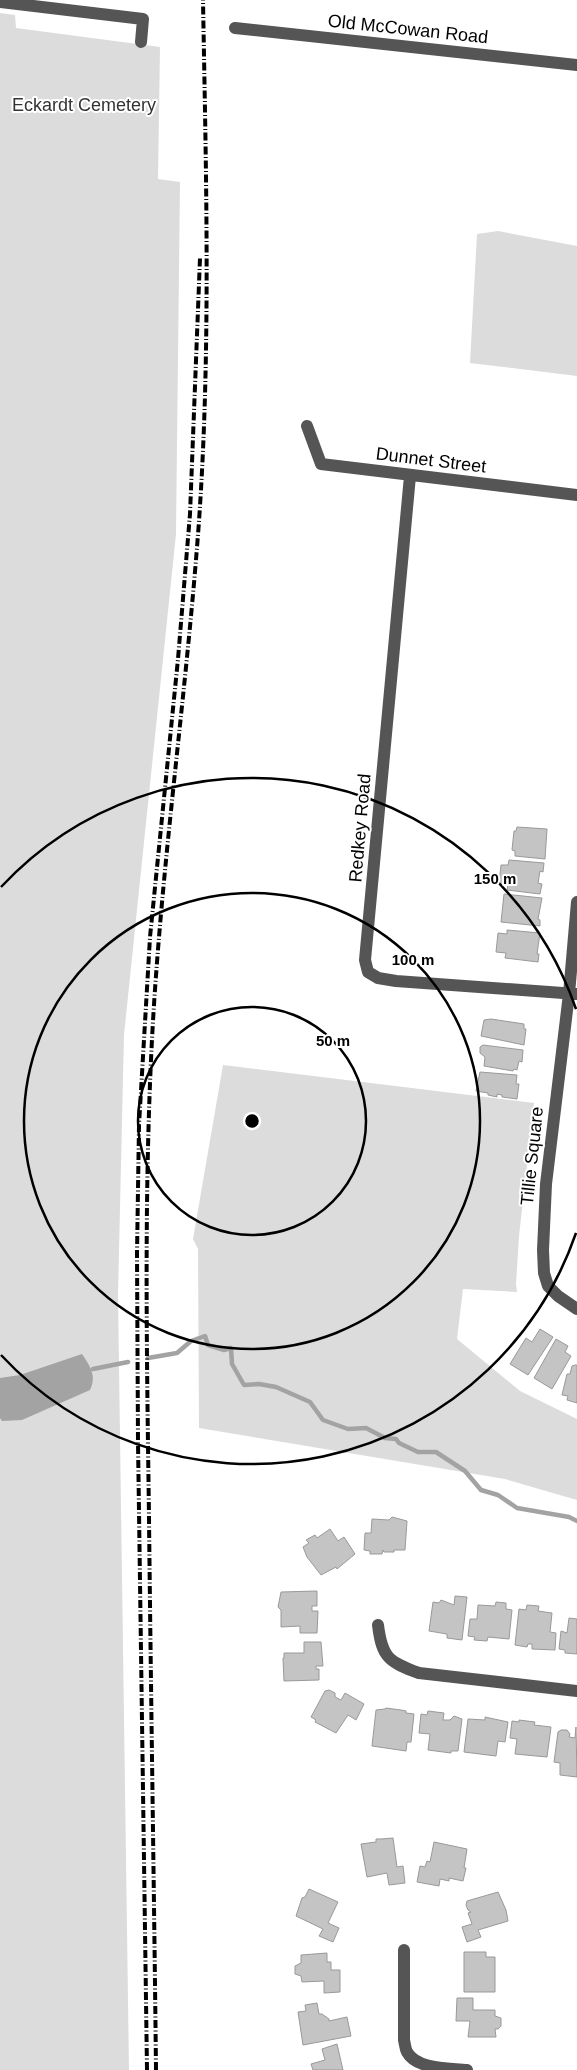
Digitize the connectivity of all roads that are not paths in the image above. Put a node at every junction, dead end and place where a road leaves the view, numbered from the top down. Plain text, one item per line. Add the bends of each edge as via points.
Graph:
1 (0, 2) edge
2 (235, 28) dead end
3 (141, 42) dead end
4 (577, 65) edge
5 (307, 426) dead end
6 (410, 476) junction
7 (577, 495) edge
8 (577, 902) edge
9 (573, 994) edge
10 (577, 1309) edge
11 (378, 1625) dead end
12 (577, 1691) edge
13 (404, 1950) dead end
14 (467, 2070) edge

1 - 3 street via 143,19
2 - 4 street, Old McCowan Road
5 - 6 street, Dunnet Street via 321,464
6 - 7 street, Dunnet Street
6 - 9 street, Redkey Road via 365,960 368,972 378,978 396,981
8 - 9 street, Tillie Square
9 - 10 street, Tillie Square via 546,1184 543,1250 548,1286
11 - 12 street via 381,1648 397,1665 419,1673
13 - 14 street via 404,2040 408,2053 431,2066

